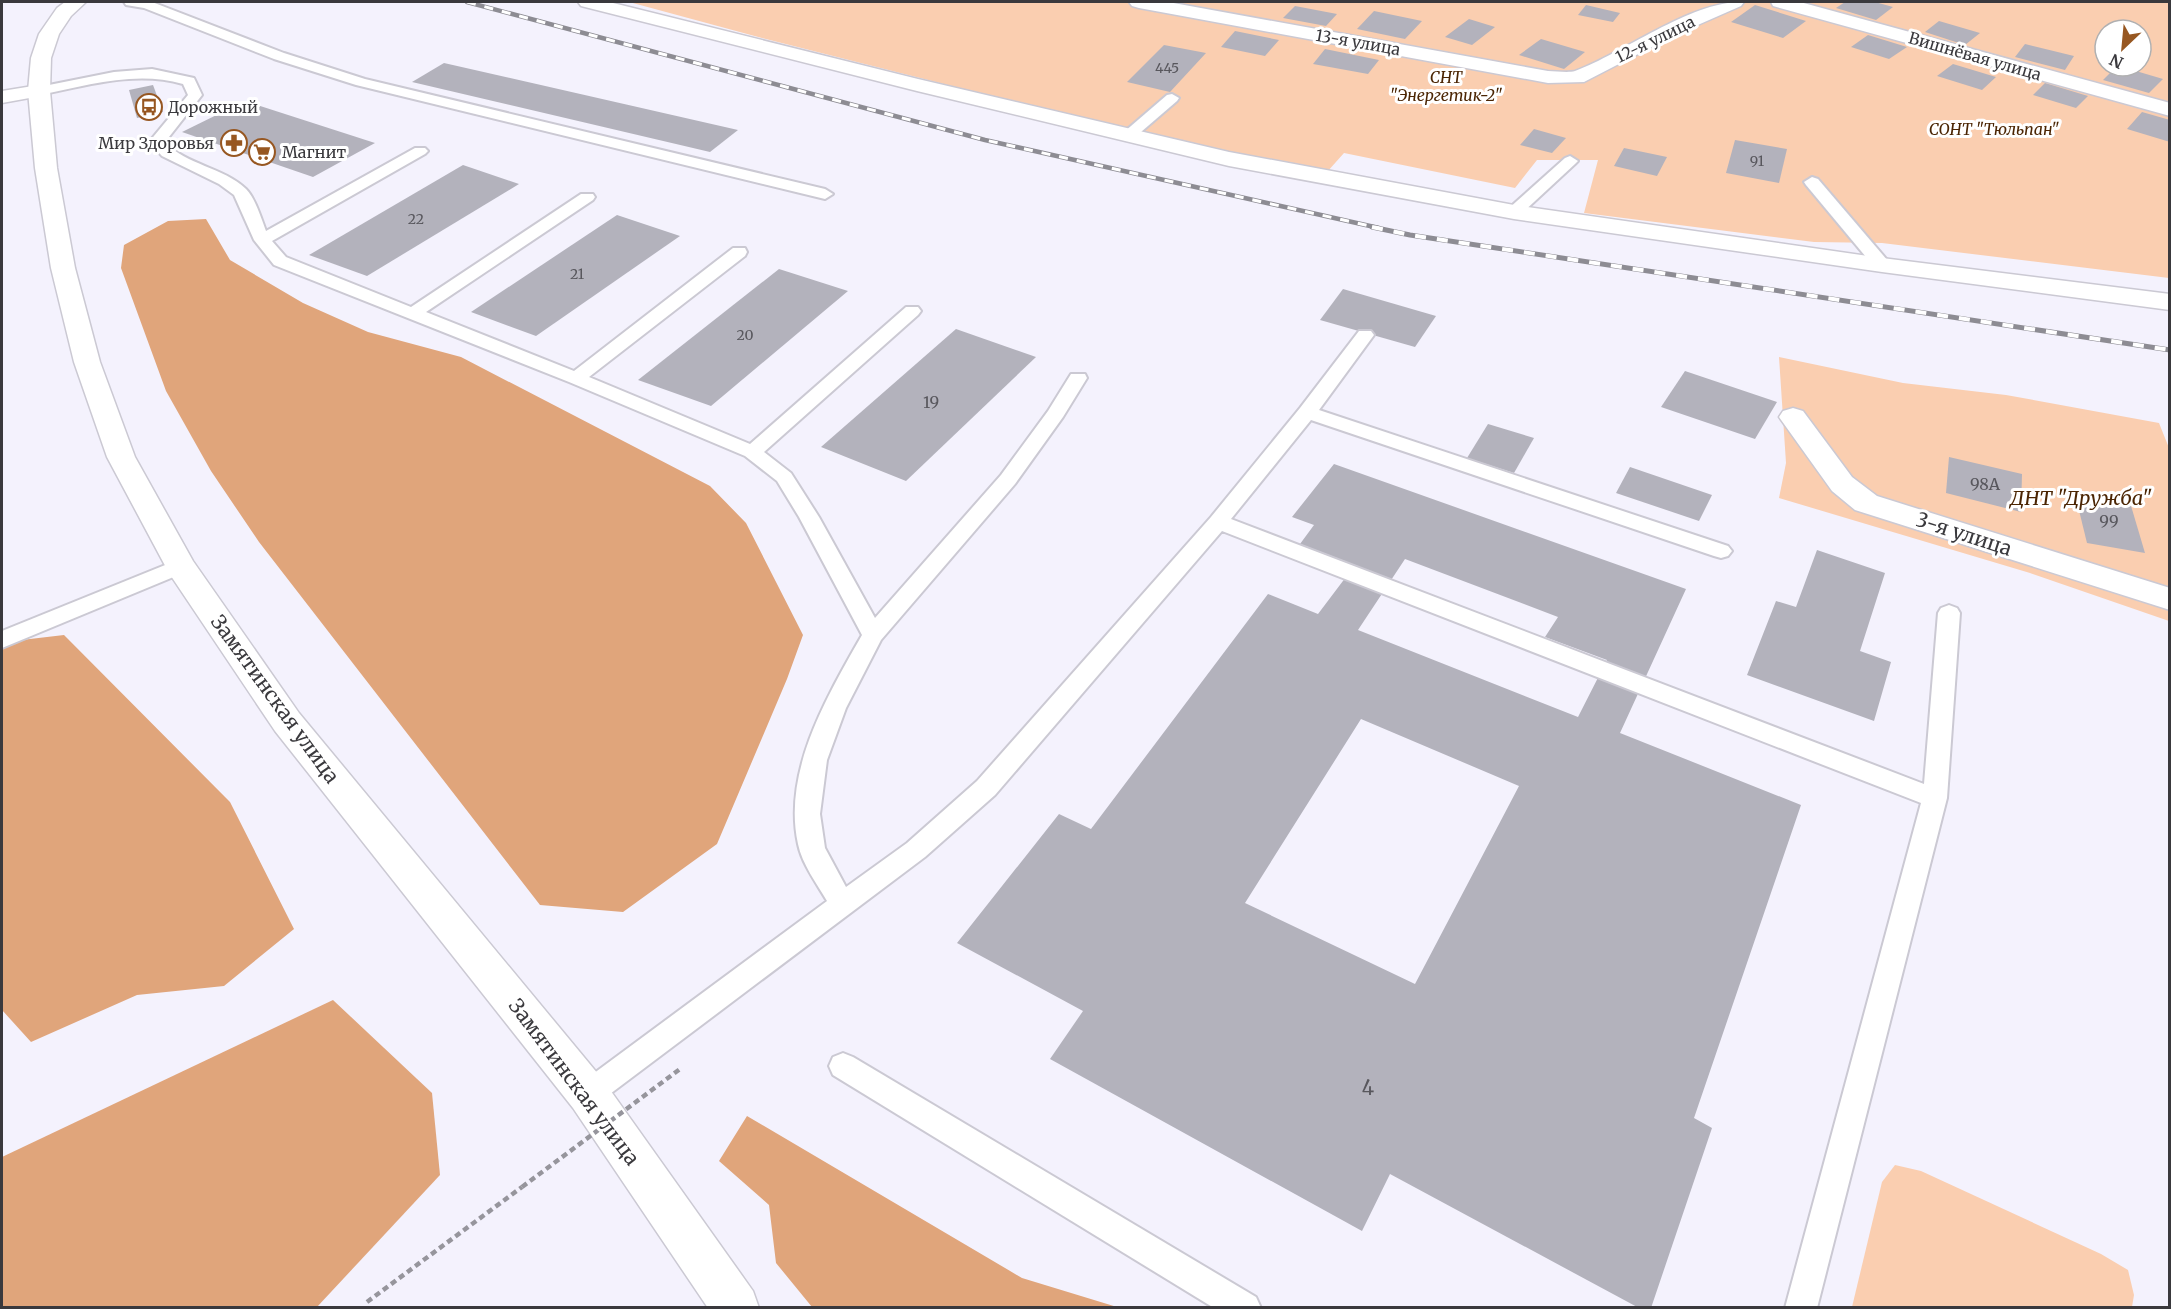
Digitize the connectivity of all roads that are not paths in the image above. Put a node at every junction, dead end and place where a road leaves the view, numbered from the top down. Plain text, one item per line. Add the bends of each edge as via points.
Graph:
1 (76, 2) edge
2 (131, 2) edge
3 (588, 2) edge
4 (1139, 2) edge
5 (1734, 2) edge
6 (1780, 2) edge
7 (1577, 78) joint
8 (39, 91) junction
9 (2, 97) edge
10 (1172, 98) dead end
11 (2169, 110) edge
12 (1130, 135) junction
13 (420, 151) dead end
14 (1570, 161) dead end
15 (1812, 182) dead end
16 (825, 194) dead end
17 (587, 197) dead end
18 (1514, 212) junction
19 (262, 240) junction
20 (739, 252) dead end
21 (1882, 265) junction
22 (2169, 302) edge
23 (912, 311) dead end
24 (413, 313) junction
25 (1365, 335) dead end
26 (576, 378) junction
27 (1078, 378) dead end
28 (1307, 411) junction
29 (1793, 417) dead end
30 (752, 452) junction
31 (1218, 522) junction
32 (1721, 551) dead end
33 (180, 566) junction
34 (2169, 599) edge
35 (1949, 613) dead end
36 (873, 635) junction
37 (2, 640) edge
38 (1935, 798) junction
39 (842, 904) junction
40 (843, 1066) dead end
41 (588, 1094) junction
42 (736, 1308) edge
43 (1245, 1308) edge
44 (1801, 1308) edge

1 - 8 street, Замятинская улица via 48,34 41,58
2 - 16 lane via 361,82
3 - 12 street
4 - 7 street, 13-я улица via 1548,77
5 - 7 street, 12-я улица
6 - 11 street, Вишнёвая улица
8 - 9 street
8 - 19 lane via 144,72 172,74 189,81 195,95 157,142 167,153 241,193
8 - 33 street, Замятинская улица via 46,168 63,268 87,362 121,457
10 - 12 lane
12 - 18 street via 1228,159
13 - 19 lane
14 - 18 lane
15 - 21 lane
17 - 24 lane
18 - 21 street
19 - 24 lane via 280,261
20 - 26 lane
21 - 22 street
23 - 30 lane
24 - 26 lane
25 - 28 lane
26 - 30 lane
27 - 36 lane via 1028,455
28 - 31 lane
28 - 32 lane
29 - 34 street, 3-я улица via 1842,484 1866,503
30 - 36 lane via 784,477
31 - 38 lane
31 - 39 lane via 986,788 916,850
33 - 37 lane
33 - 41 street, Замятинская улица via 287,722
35 - 38 lane
36 - 39 lane via 836,701 809,784 811,844
38 - 44 lane
39 - 41 lane
40 - 43 lane
41 - 42 street, Замятинская улица

